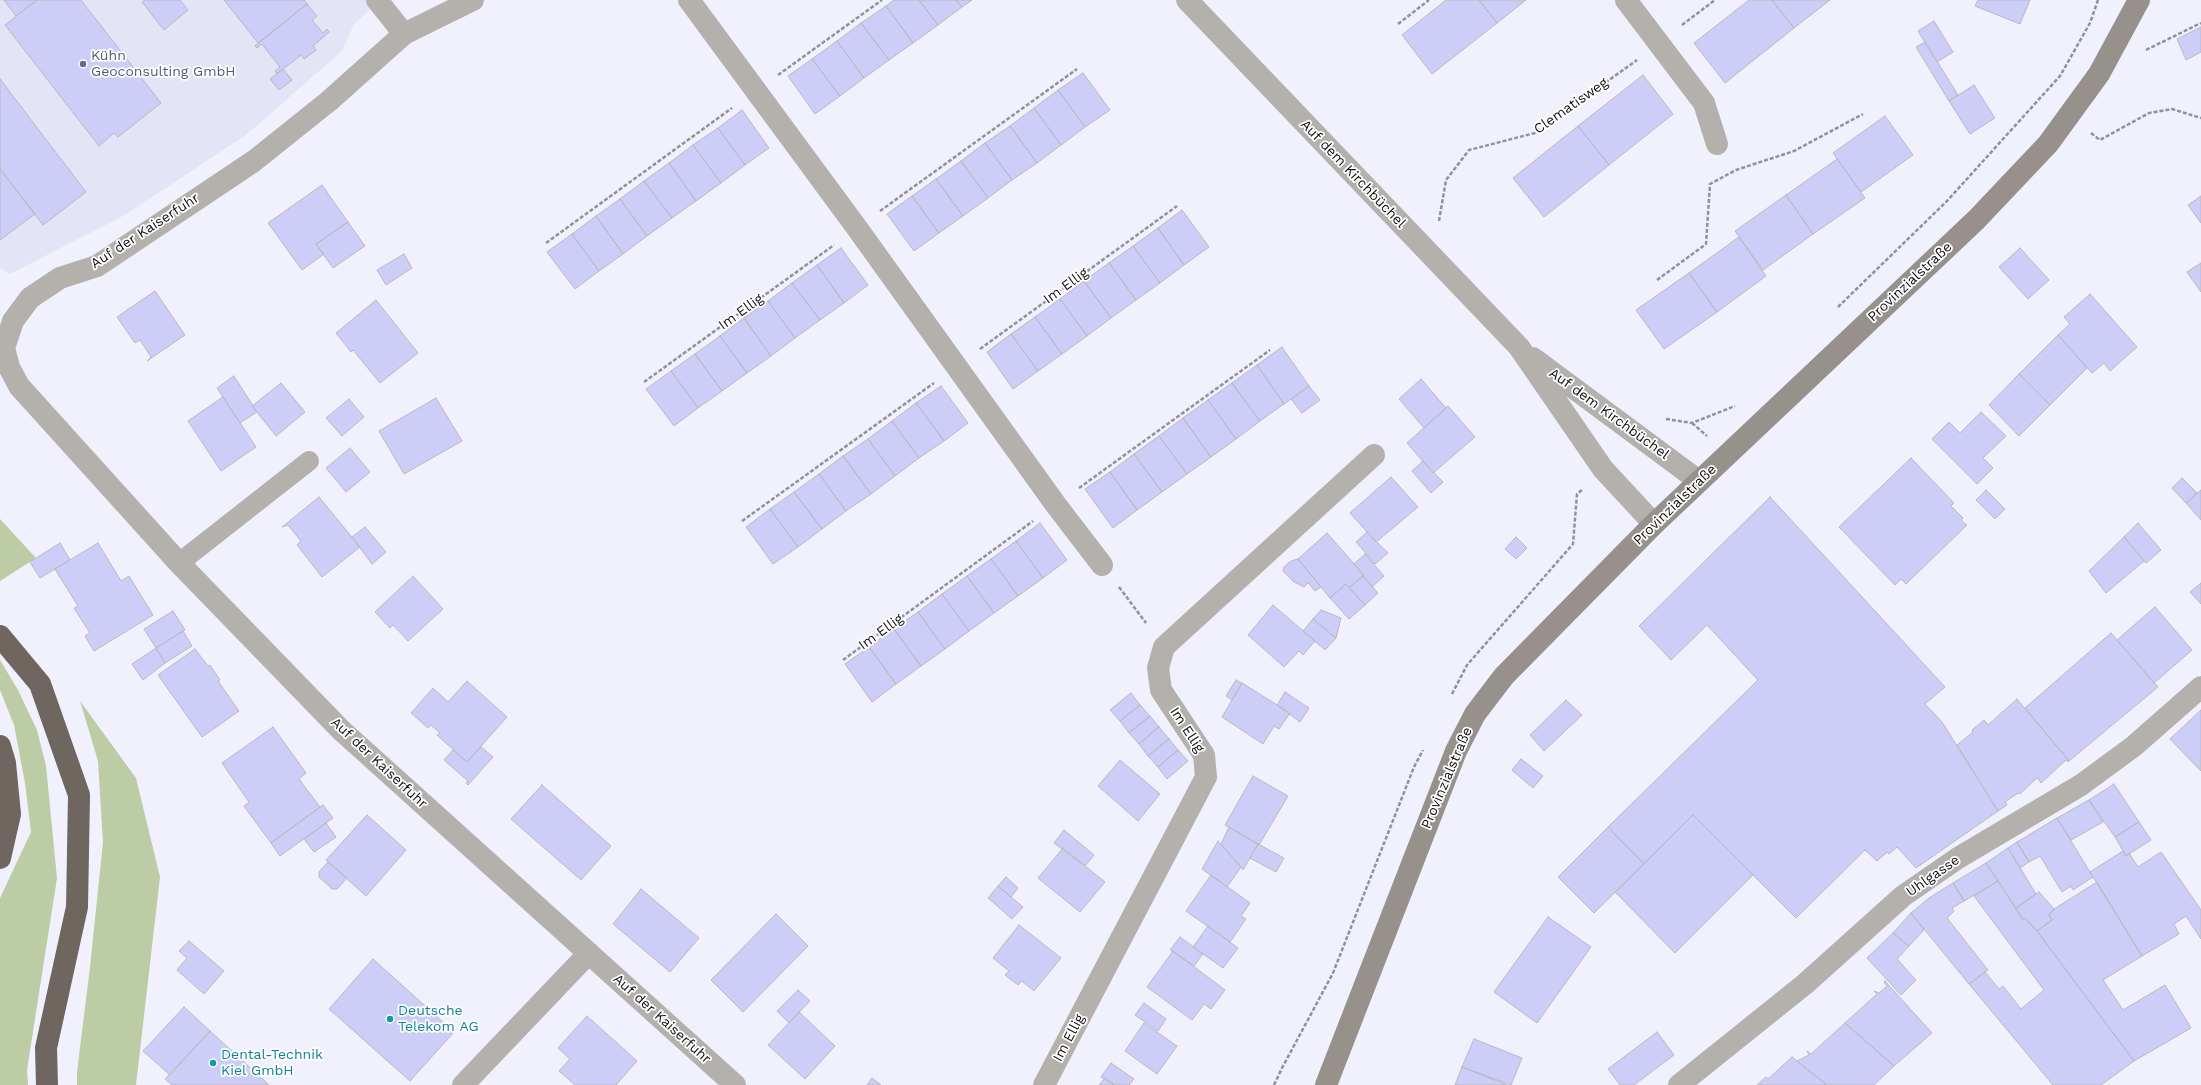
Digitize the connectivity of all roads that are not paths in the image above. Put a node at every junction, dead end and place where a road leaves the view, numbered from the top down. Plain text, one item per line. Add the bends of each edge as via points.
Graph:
1 (378, 0) edge
2 (473, 0) edge
3 (689, 0) edge
4 (1187, 0) edge
5 (1626, 0) edge
6 (2139, 0) edge
7 (404, 34) junction
8 (1717, 144) dead end
9 (1519, 348) junction
10 (1374, 454) dead end
11 (309, 461) dead end
12 (1699, 481) junction
13 (1654, 524) junction
14 (179, 563) junction
15 (1102, 564) road end
16 (0, 636) edge
17 (2201, 687) edge
18 (0, 746) edge
19 (0, 858) edge
20 (589, 953) junction
21 (47, 1085) edge
22 (463, 1085) edge
23 (735, 1085) edge
24 (1044, 1085) edge
25 (1326, 1085) edge
26 (1679, 1085) edge

1 - 7 street
2 - 7 street, Auf der Kaiserfuhr
3 - 15 street via 1056,505
4 - 9 street, Auf dem Kirchbüchel
5 - 8 street via 1704,103
6 - 12 main road, Provinzialstraße via 2099,74 2048,144 1976,220
7 - 14 street, Auf der Kaiserfuhr via 329,101 254,161 97,266 60,278 30,298 13,321 4,348 9,367 19,386
9 - 12 street, Auf dem Kirchbüchel
9 - 13 street, Auf dem Kirchbüchel via 1603,469
10 - 24 street, Im Ellig via 1164,647 1158,668 1161,690 1204,755 1206,777
11 - 14 lane
12 - 13 main road, Provinzialstraße
13 - 25 main road, Provinzialstraße via 1504,676 1475,714 1456,751
14 - 20 street, Auf der Kaiserfuhr via 342,730
16 - 21 highway via 40,684 79,795 77,907 46,1048
17 - 26 street, Uhlgasse via 2134,746 2081,785 1958,858 1903,896 1805,984
18 - 19 highway via 5,763 10,814
20 - 22 street
20 - 23 street, Auf der Kaiserfuhr

